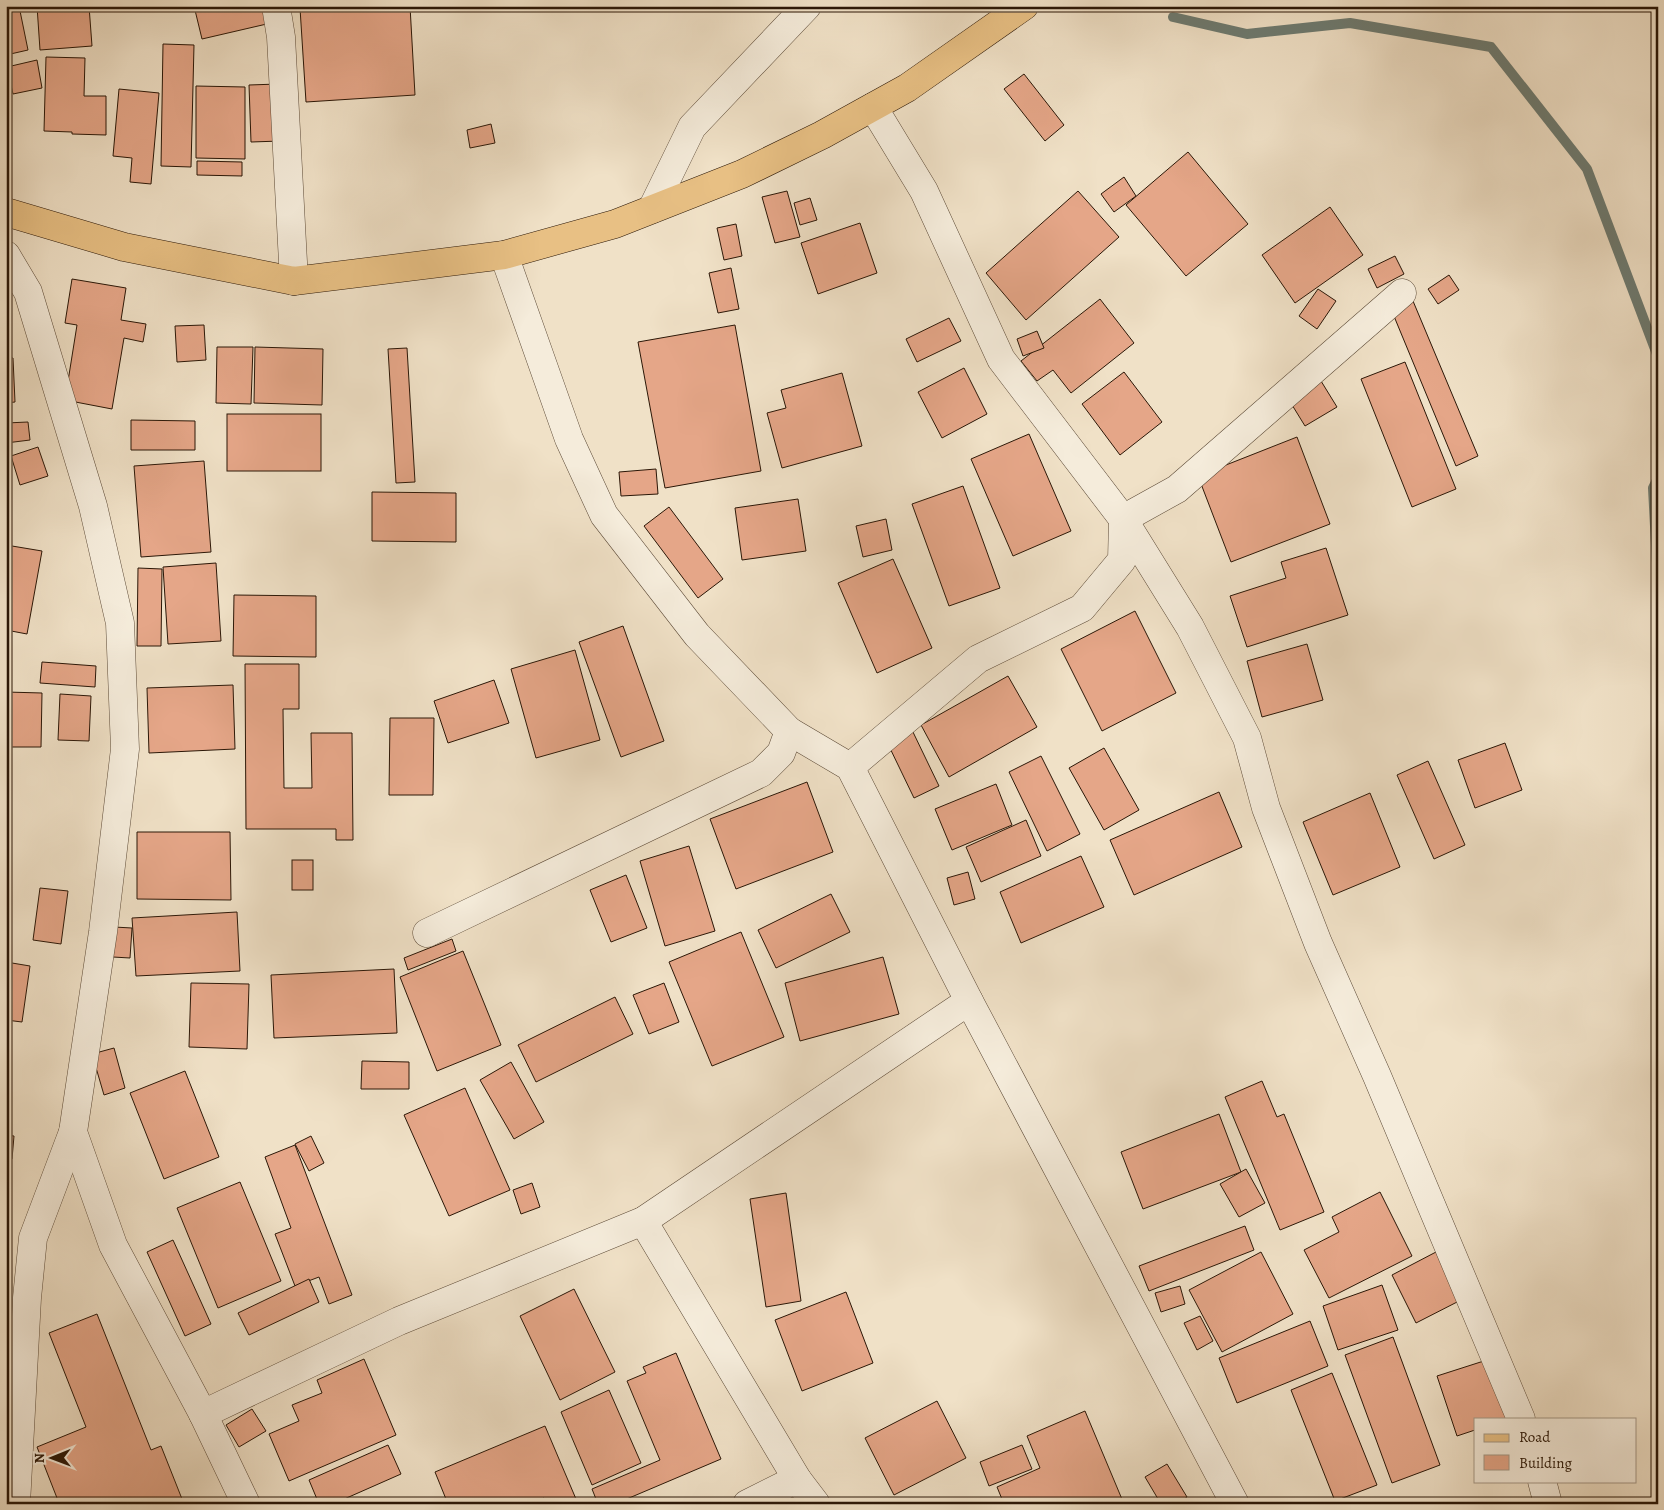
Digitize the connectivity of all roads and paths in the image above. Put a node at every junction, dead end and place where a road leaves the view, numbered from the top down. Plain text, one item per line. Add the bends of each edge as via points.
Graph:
1 (276, 6) edge
2 (807, 6) edge
3 (1024, 6) edge
4 (873, 107) junction
5 (652, 209) junction
6 (6, 212) edge
7 (504, 254) junction
8 (6, 255) edge
9 (294, 281) junction
10 (1402, 293) dead end
11 (1123, 519) junction
12 (789, 730) junction
13 (850, 767) junction
14 (427, 933) dead end
15 (969, 1001) junction
16 (73, 1132) junction
17 (643, 1221) junction
18 (17, 1299) edge
19 (203, 1414) junction
20 (1521, 1418) edge
21 (798, 1479) junction
22 (1542, 1482) edge
23 (16, 1504) edge
24 (246, 1504) edge
25 (747, 1504) edge
26 (816, 1504) edge
27 (1235, 1504) edge
28 (1548, 1504) edge

1 - 9 street via 281,37
2 - 5 street via 692,127
3 - 4 main road via 907,88
4 - 5 main road via 742,174
4 - 11 street via 924,191 1001,359
5 - 7 main road via 615,224
6 - 9 main road via 124,247
7 - 9 main road
7 - 12 street via 569,440 604,515 697,635
8 - 16 street via 28,292 93,506 120,623 125,749 103,932
10 - 11 street via 1177,489
11 - 13 street via 1122,560 1082,608 978,659
11 - 20 street via 1190,627 1247,738 1266,808 1318,943
12 - 13 street
12 - 14 street via 781,753 762,773
13 - 15 street
15 - 17 street
15 - 27 street
16 - 18 street via 33,1238
16 - 19 street via 113,1245
17 - 19 street via 399,1321
17 - 21 street
18 - 23 street
19 - 24 street
21 - 25 street
21 - 26 street
22 - 28 street

